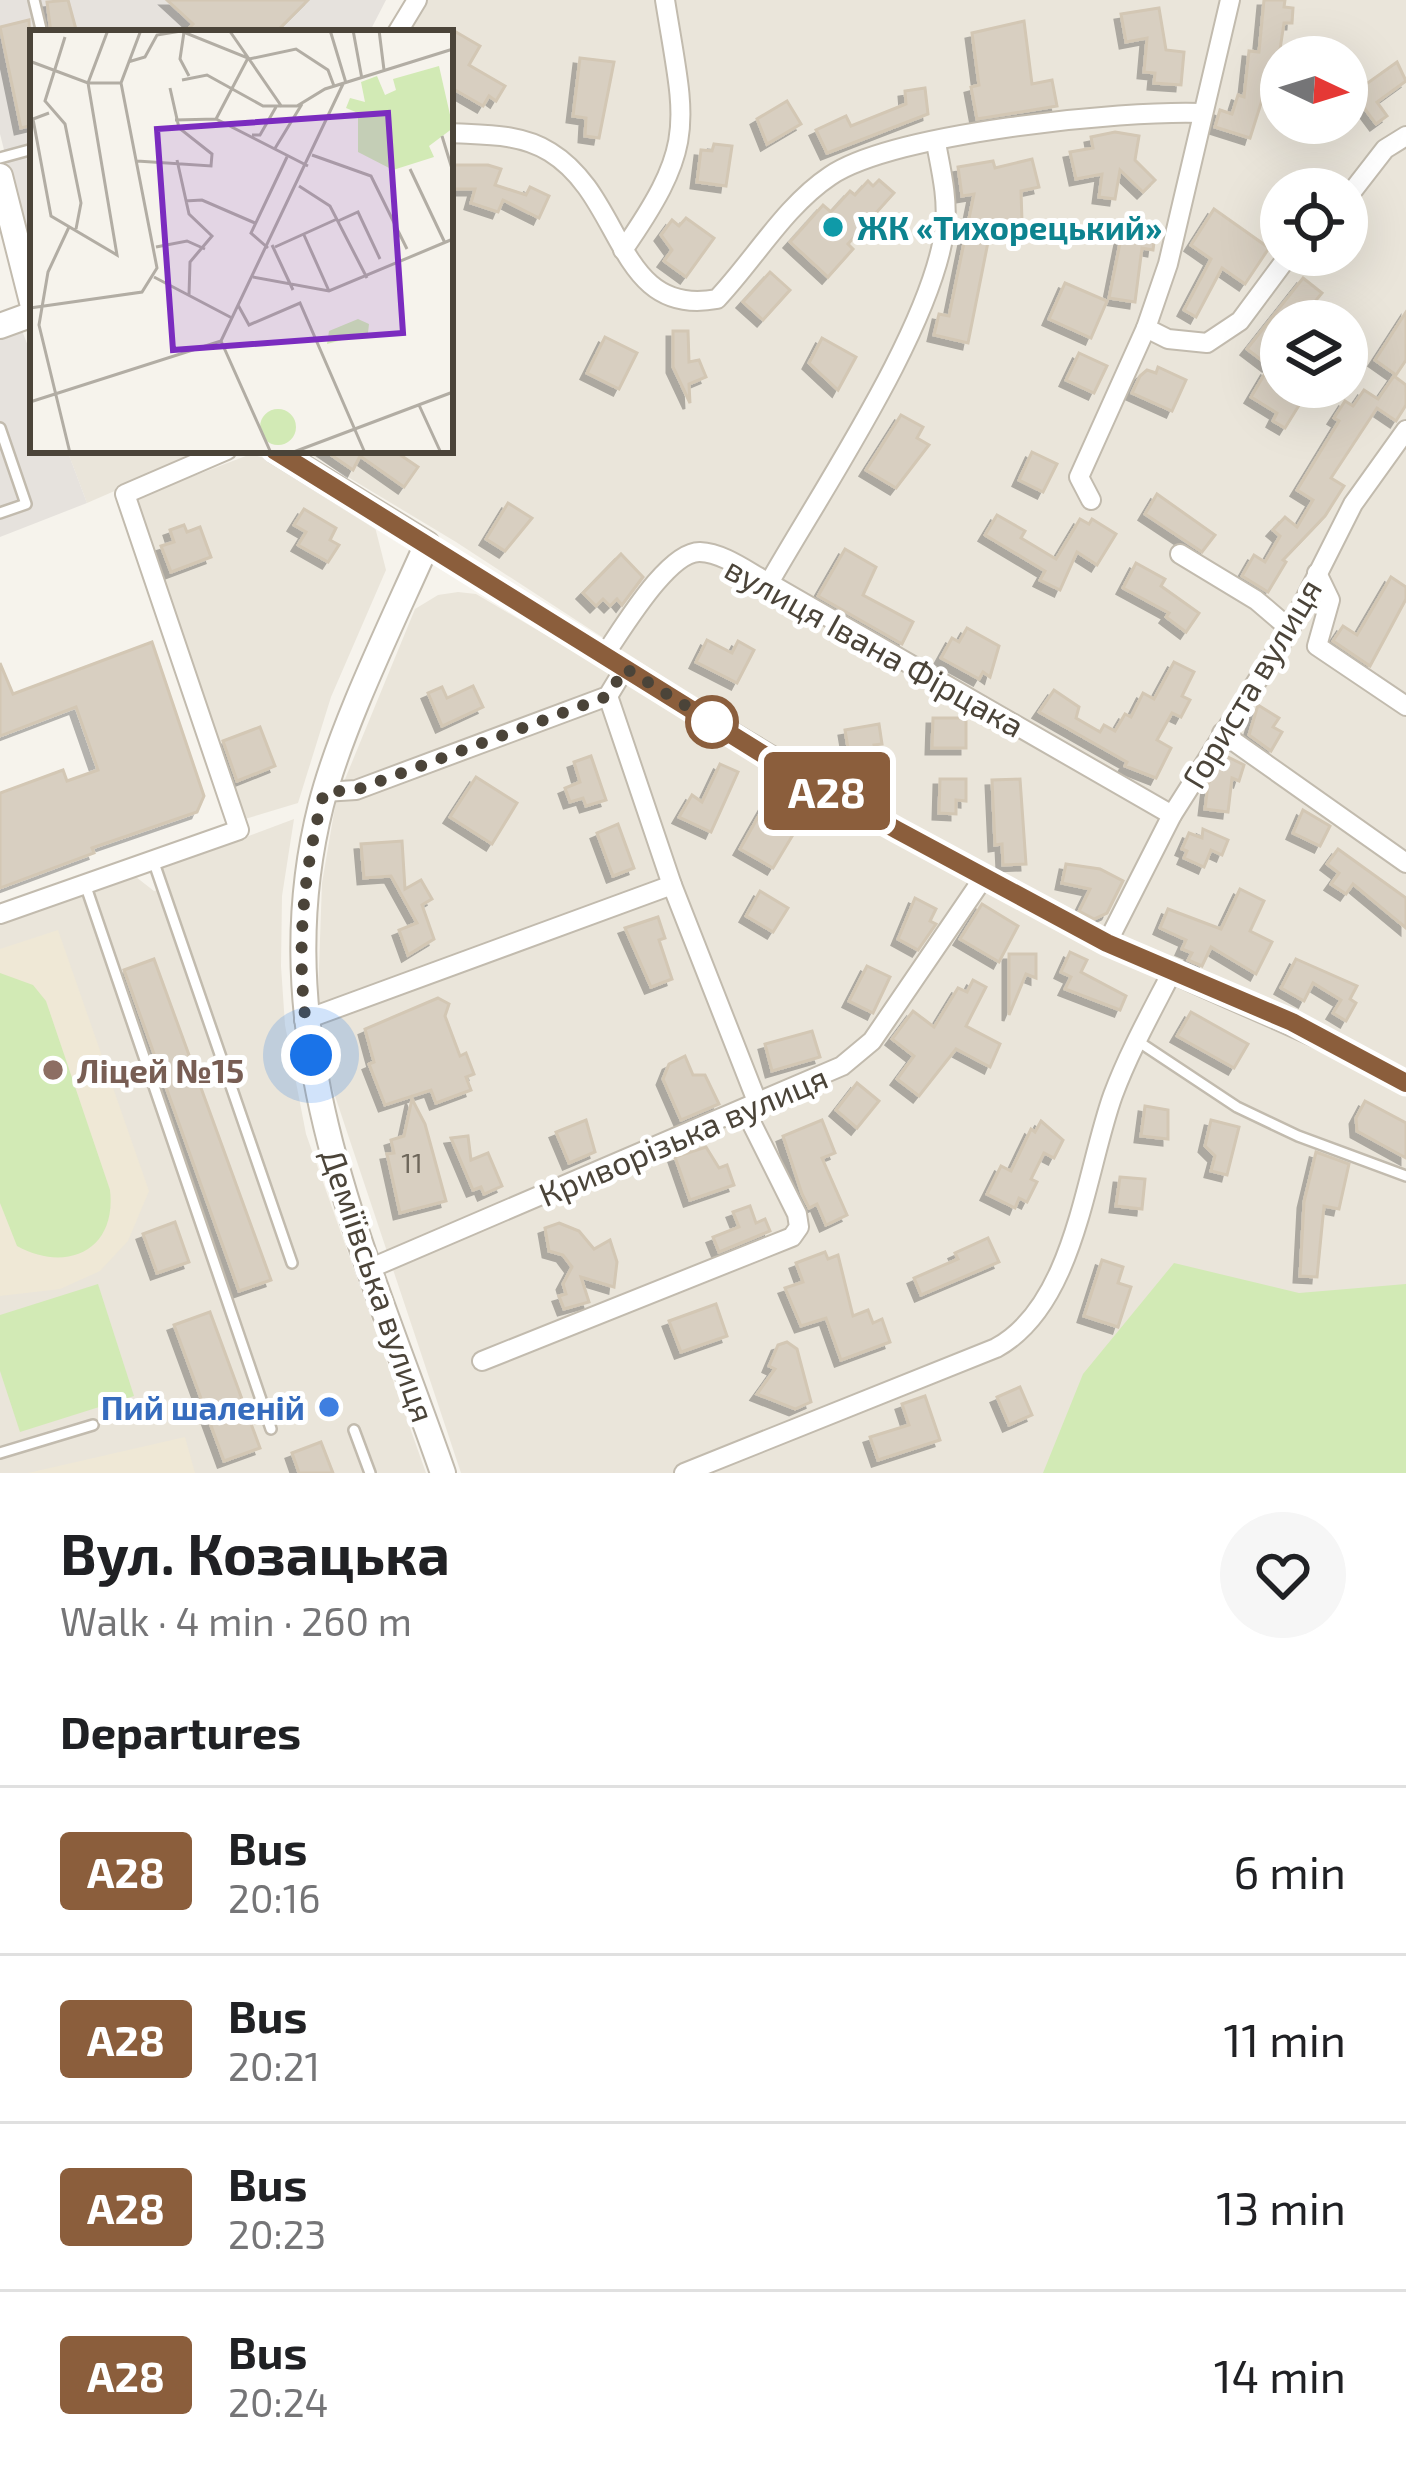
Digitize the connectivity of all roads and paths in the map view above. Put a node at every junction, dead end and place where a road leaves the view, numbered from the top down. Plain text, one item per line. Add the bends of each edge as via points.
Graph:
1 (34, 0) edge
2 (417, 0) edge
3 (665, 0) edge
4 (1230, 0) edge
5 (41, 30) edge
6 (399, 30) edge
7 (1202, 113) junction
8 (453, 133) edge
9 (1406, 136) edge
10 (936, 142) junction
11 (30, 150) edge
12 (0, 158) edge
13 (1368, 170) edge
14 (0, 176) edge
15 (623, 250) junction
16 (1273, 276) edge
17 (30, 298) edge
18 (30, 311) edge
19 (0, 326) edge
20 (1146, 328) junction
21 (0, 428) edge
22 (1406, 430) edge
23 (220, 453) edge
24 (279, 453) edge
25 (1091, 500) dead end
26 (0, 513) edge
27 (427, 544) junction
28 (1180, 554) dead end
29 (1317, 572) junction
30 (769, 583) junction
31 (1290, 628) junction
32 (605, 654) junction
33 (625, 668) junction
34 (608, 696) junction
35 (1406, 706) edge
36 (1222, 734) junction
37 (324, 792) junction
38 (1172, 815) junction
39 (152, 860) junction
40 (1406, 862) edge
41 (984, 877) junction
42 (85, 884) junction
43 (672, 885) junction
44 (0, 914) edge
45 (1107, 943) junction
46 (1173, 970) junction
47 (304, 1020) junction
48 (1137, 1042) junction
49 (1406, 1083) edge
50 (751, 1107) junction
51 (1406, 1176) edge
52 (292, 1263) dead end
53 (371, 1268) junction
54 (482, 1361) dead end
55 (93, 1425) dead end
56 (271, 1429) dead end
57 (354, 1430) dead end
58 (0, 1453) edge
59 (370, 1473) edge
60 (443, 1473) edge
61 (684, 1473) edge

1 - 5 lane
2 - 6 street
3 - 15 street via 682,138 665,189
4 - 7 street
7 - 10 street via 1120,113
7 - 20 street
8 - 15 street via 496,135 549,151 586,180
9 - 13 street
10 - 15 street via 894,148 830,176 717,299 652,290
10 - 30 street via 945,190 939,257 881,387
11 - 12 lane
14 - 17 street
16 - 20 street via 1240,321 1207,343
18 - 19 street
20 - 25 street via 1079,477
21 - 26 lane via 26,504
22 - 29 street, Гориста вулиця
23 - 39 street via 124,494 239,830
24 - 27 street
27 - 32 street
27 - 37 street, Деміївська вулиця
28 - 31 street
29 - 31 street, Гориста вулиця
29 - 35 street via 1330,600 1317,646
30 - 32 street, вулиця Івана Фірцака via 691,552 648,593
30 - 38 street, вулиця Івана Фірцака
31 - 36 street, Гориста вулиця
32 - 33 street
33 - 34 street
33 - 41 street
34 - 37 street via 356,790
34 - 43 street
36 - 38 street, Гориста вулиця
36 - 40 street
37 - 47 street, Деміївська вулиця via 301,923
38 - 45 street, Гориста вулиця
39 - 42 street
39 - 52 lane
41 - 45 street
41 - 50 street, Криворізька вулиця via 872,1041 842,1066
42 - 44 street
42 - 56 lane
43 - 47 street
43 - 50 street
45 - 46 street
46 - 48 street
46 - 49 street
47 - 53 street, Деміївська вулиця via 325,1126
48 - 51 lane via 1237,1107
48 - 61 street via 1096,1144 1081,1220 1015,1338
50 - 53 street, Криворізька вулиця
50 - 54 street via 797,1214 792,1237
53 - 60 street, Деміївська вулиця
55 - 58 lane
57 - 59 lane

